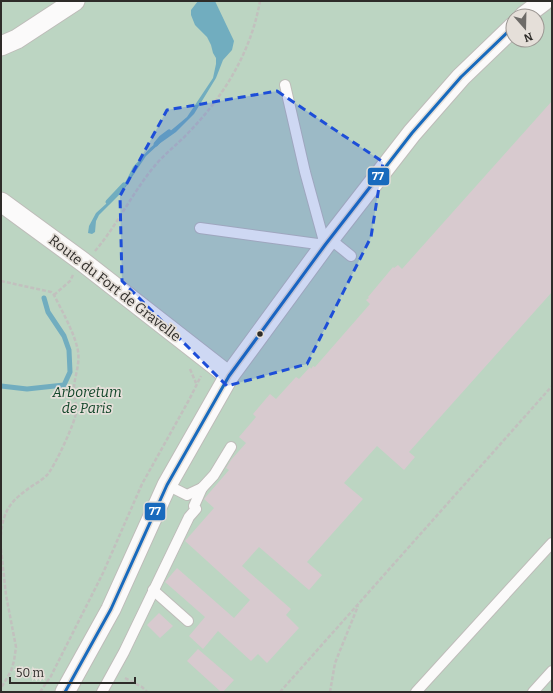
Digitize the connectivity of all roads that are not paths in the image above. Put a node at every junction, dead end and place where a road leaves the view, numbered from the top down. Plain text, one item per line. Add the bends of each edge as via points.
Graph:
1 (75, 1) edge
2 (544, 1) edge
3 (535, 8) edge
4 (505, 35) edge
5 (1, 46) edge
6 (285, 85) dead end
7 (1, 202) edge
8 (200, 228) dead end
9 (327, 242) junction
10 (351, 256) dead end
11 (229, 376) junction
12 (231, 447) dead end
13 (167, 485) junction
14 (202, 488) junction
15 (552, 543) edge
16 (153, 590) junction
17 (188, 621) dead end
18 (552, 671) edge
19 (65, 692) edge
20 (102, 692) edge
21 (416, 692) edge
22 (534, 692) edge

1 - 5 street via 17,39
2 - 3 street
4 - 9 street via 461,77 412,133
6 - 9 lane via 305,172
7 - 11 street, Route du Fort de Gravelle via 83,262
8 - 9 lane
9 - 10 lane
9 - 11 street
11 - 13 street
12 - 14 lane via 214,476
13 - 14 lane via 187,495
13 - 19 street via 110,609
14 - 16 lane via 194,506 196,509 189,517
15 - 21 lane
16 - 17 lane
16 - 20 lane
18 - 22 lane

